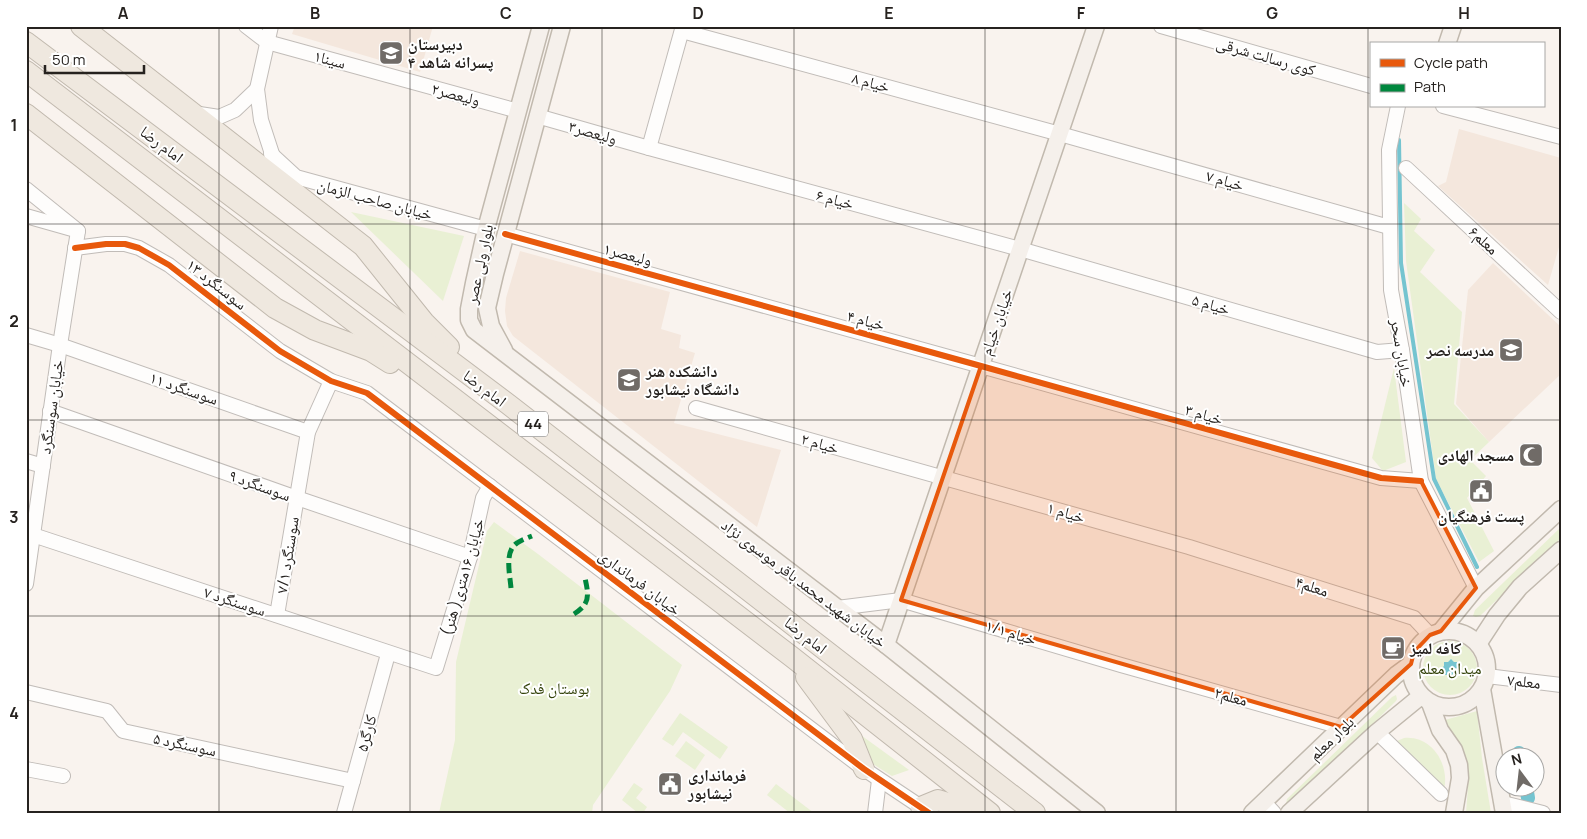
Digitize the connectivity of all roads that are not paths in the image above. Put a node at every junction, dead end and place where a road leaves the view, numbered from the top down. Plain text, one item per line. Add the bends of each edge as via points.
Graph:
1 (81, 26) edge
2 (246, 26) edge
3 (271, 26) edge
4 (542, 26) edge
5 (562, 26) edge
6 (1096, 26) edge
7 (1162, 26) edge
8 (1453, 26) edge
9 (682, 29) edge
10 (26, 42) edge
11 (267, 42) junction
12 (1449, 42) edge
13 (26, 71) edge
14 (393, 77) joint
15 (1370, 86) edge
16 (258, 89) junction
17 (1398, 108) edge
18 (1451, 108) edge
19 (518, 111) junction
20 (191, 113) junction
21 (26, 114) edge
22 (537, 116) junction
23 (1060, 134) junction
24 (1561, 137) edge
25 (649, 148) junction
26 (271, 154) junction
27 (1406, 168) dead end
28 (286, 186) junction
29 (26, 189) edge
30 (26, 216) edge
31 (1389, 227) junction
32 (486, 229) junction
33 (78, 230) junction
34 (505, 234) junction
35 (75, 248) junction
36 (1020, 249) junction
37 (744, 300) joint
38 (1561, 312) edge
39 (26, 335) edge
40 (60, 345) junction
41 (1402, 350) junction
42 (508, 356) junction
43 (981, 366) junction
44 (331, 381) junction
45 (508, 404) junction
46 (696, 408) dead end
47 (50, 411) junction
48 (492, 427) junction
49 (308, 432) junction
50 (26, 461) edge
51 (43, 466) junction
52 (943, 478) junction
53 (1421, 481) junction
54 (490, 486) junction
55 (297, 498) junction
56 (1561, 509) edge
57 (33, 535) junction
58 (1189, 546) joint
59 (1561, 550) edge
60 (470, 557) junction
61 (26, 582) edge
62 (1476, 588) junction
63 (901, 600) junction
64 (837, 608) junction
65 (277, 615) junction
66 (1435, 633) junction
67 (1478, 644) junction
68 (886, 645) junction
69 (388, 654) junction
70 (792, 656) junction
71 (1410, 664) junction
72 (1122, 665) joint
73 (436, 668) joint
74 (1484, 683) junction
75 (1561, 685) edge
76 (26, 692) edge
77 (1425, 699) junction
78 (1341, 727) junction
79 (1377, 732) junction
80 (26, 769) edge
81 (871, 775) junction
82 (63, 776) dead end
83 (353, 781) junction
84 (1441, 794) dead end
85 (1504, 808) edge
86 (1264, 809) edge
87 (925, 810) edge
88 (344, 813) edge
89 (875, 813) edge
90 (962, 813) edge
91 (990, 813) edge
92 (1035, 813) edge
93 (1097, 813) edge
94 (1289, 813) edge
95 (1454, 813) edge
96 (1543, 813) edge

1 - 20 highway
2 - 11 street
3 - 11 street
4 - 19 main road, بلوار ولی عصر
5 - 22 main road, بلوار ولی عصر
6 - 23 main road, خیابان خیام
7 - 15 street, کوی رسالت شرقی
8 - 12 main road
9 - 23 street, خیام ۸
9 - 25 street
10 - 45 highway, امام رضا / 44
11 - 14 street, سینا۱
11 - 16 street
13 - 48 highway, امام رضا / 44
14 - 19 street, ولیعصر۲
16 - 20 street via 235,110 219,117
16 - 26 street via 261,120
17 - 31 street, خیابان سحر via 1388,150
18 - 24 street
19 - 32 main road, بلوار ولی عصر
20 - 28 highway
21 - 48 highway via 275,308 315,330 370,351
22 - 25 street, ولیعصر۳
22 - 34 main road, بلوار ولی عصر
23 - 31 street, خیام ۷
23 - 36 main road, خیابان خیام
25 - 36 street, خیام ۶
26 - 28 street
26 - 32 street, خیابان صاحب الزمان via 296,177
27 - 38 street, معلم۶
28 - 45 highway via 363,246 424,322
29 - 33 street
30 - 33 street
31 - 41 street, خیابان سحر via 1391,290
32 - 34 main road
32 - 42 main road, بلوار ولی عصر via 469,309 470,320 474,330
33 - 35 street, خیابان سوسنگرد
34 - 37 street, ولیعصر۱
34 - 42 main road, بلوار ولی عصر via 487,308 491,326
35 - 40 street, خیابان سوسنگرد
35 - 44 street, سوسنگرد ۱۳ via 125,244 139,248 169,265 280,351
36 - 41 street, خیام ۵ via 1377,352
36 - 43 main road, خیابان خیام
37 - 43 street, خیام ۴
39 - 40 street, سوسنگرد ۱۱
40 - 47 street, خیابان سوسنگرد
40 - 49 street, سوسنگرد ۱۱
41 - 53 street, خیابان سحر
42 - 64 main road, خیابان شهید محمد باقر موسوی نژاد
43 - 52 main road, خیابان خیام
43 - 53 street, خیام ۳ via 1381,478
44 - 49 street, سوسنگرد ۷/۱
44 - 54 street, خیابان فرمانداری via 367,393
45 - 92 highway, امام رضا / 44
46 - 52 street, خیام ۲
47 - 51 street, خیابان سوسنگرد
47 - 55 street, سوسنگرد ۹
48 - 70 highway, امام رضا / 44
49 - 55 street, سوسنگرد ۷/۱
50 - 51 street
51 - 57 street, خیابان سوسنگرد
52 - 58 street, خیام ۱
52 - 63 main road, خیابان خیام
53 - 62 street, خیابان سحر
54 - 60 street, خیابان ۱۶متری( هنر) via 483,498
54 - 81 street, خیابان فرمانداری
55 - 60 street, سوسنگرد ۹
55 - 65 street, سوسنگرد ۷/۱
56 - 62 main road
57 - 61 street, خیابان سوسنگرد
57 - 65 street, سوسنگرد ۷
58 - 66 street, معلم۴ via 1414,618
59 - 67 main road via 1515,594
60 - 73 street, خیابان ۱۶متری( هنر)
62 - 66 main road
63 - 64 street
63 - 68 main road, خیابان خیام
63 - 72 street, خیام ۱/۱
64 - 68 main road, خیابان شهید محمد باقر موسوی نژاد
65 - 69 street, سوسنگرد ۷
66 - 67 main road via 1462,632
66 - 71 main road via 1420,643
67 - 74 main road via 1486,659
68 - 93 main road, خیابان شهید محمد باقر موسوی نژاد
69 - 73 street, سوسنگرد ۷
69 - 83 street, کارگر۵
70 - 81 highway via 852,739
70 - 91 highway, امام رضا / 44
71 - 77 main road via 1414,686
71 - 78 main road, بلوار معلم
72 - 78 street, معلم۲
74 - 75 street, معلم۷
74 - 77 main road via 1468,703 1458,706 1449,708
74 - 85 main road
76 - 83 street, سوسنگرد ۵ via 107,711 123,731
77 - 79 main road, بلوار معلم
77 - 95 main road via 1459,765
78 - 86 main road, بلوار معلم
79 - 84 street
79 - 94 main road, بلوار معلم
80 - 82 street
81 - 87 street, خیابان فرمانداری
81 - 89 street
83 - 88 street, کارگر۵
85 - 96 street
87 - 90 highway via 938,800 951,804

